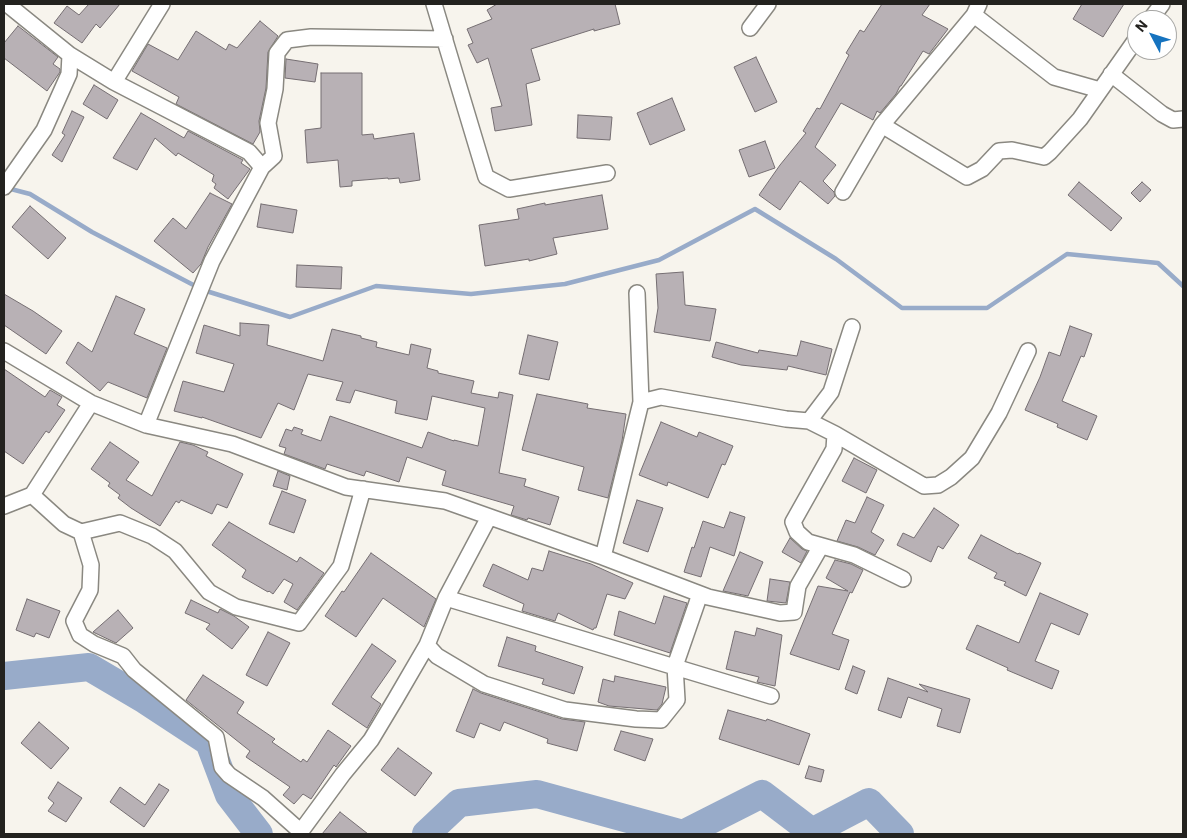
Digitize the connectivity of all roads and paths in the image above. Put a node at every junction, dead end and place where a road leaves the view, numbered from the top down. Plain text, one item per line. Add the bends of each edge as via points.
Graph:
1 (7, 4) edge
2 (162, 4) edge
3 (768, 4) edge
4 (439, 5) edge
5 (977, 10) edge
6 (750, 28) dead end
7 (445, 39) junction
8 (1127, 52) edge
9 (70, 55) junction
10 (1111, 74) junction
11 (114, 82) junction
12 (1100, 90) junction
13 (1183, 119) edge
14 (882, 126) junction
15 (262, 167) junction
16 (607, 173) dead end
17 (4, 188) edge
18 (842, 192) dead end
19 (636, 293) dead end
20 (852, 327) dead end
21 (4, 351) edge
22 (1028, 351) dead end
23 (641, 402) junction
24 (91, 403) junction
25 (809, 421) junction
26 (146, 425) junction
27 (835, 434) junction
28 (363, 489) junction
29 (32, 496) junction
30 (4, 506) edge
31 (489, 517) junction
32 (81, 532) junction
33 (821, 546) junction
34 (603, 557) junction
35 (902, 579) dead end
36 (700, 594) junction
37 (446, 598) junction
38 (428, 645) junction
39 (675, 666) junction
40 (771, 696) dead end
41 (300, 833) edge

1 - 9 street
2 - 11 street
3 - 6 street
4 - 7 street
5 - 12 street via 1054,77
5 - 14 street
7 - 15 street via 311,36 287,40 277,53 268,123 274,156
7 - 16 street via 486,177 509,189
8 - 10 street
9 - 11 street
9 - 17 street via 68,74 44,130
10 - 12 street
10 - 13 street via 1162,114 1173,120
11 - 15 street via 249,152
12 - 14 street via 1080,119 1044,157 1012,150 999,151 982,169 967,177
14 - 18 street
15 - 26 street via 212,261
19 - 23 street
20 - 25 street via 831,392
21 - 24 street
22 - 27 street via 999,413 972,458 938,485 924,486
23 - 25 street via 661,397 786,420
23 - 34 street
24 - 26 street
24 - 29 street
25 - 27 street
26 - 28 street via 232,444 346,487
27 - 33 street via 834,449 793,522 797,532 808,542
28 - 31 street via 445,501
28 - 32 street via 341,566 299,623 236,607 209,592 175,551 152,536 120,523
29 - 30 street
29 - 32 street via 64,524
31 - 34 street
31 - 37 street
32 - 41 street via 91,565 90,590 74,621 80,635 123,656 134,670 216,737 222,767 229,775 263,798
33 - 35 street via 854,555
33 - 36 street via 798,586 794,612 780,613
34 - 36 street
36 - 39 street
37 - 38 street
37 - 39 street
38 - 39 street via 437,656 484,684 565,710 636,719 661,720 677,700
38 - 41 street via 371,740
39 - 40 street

